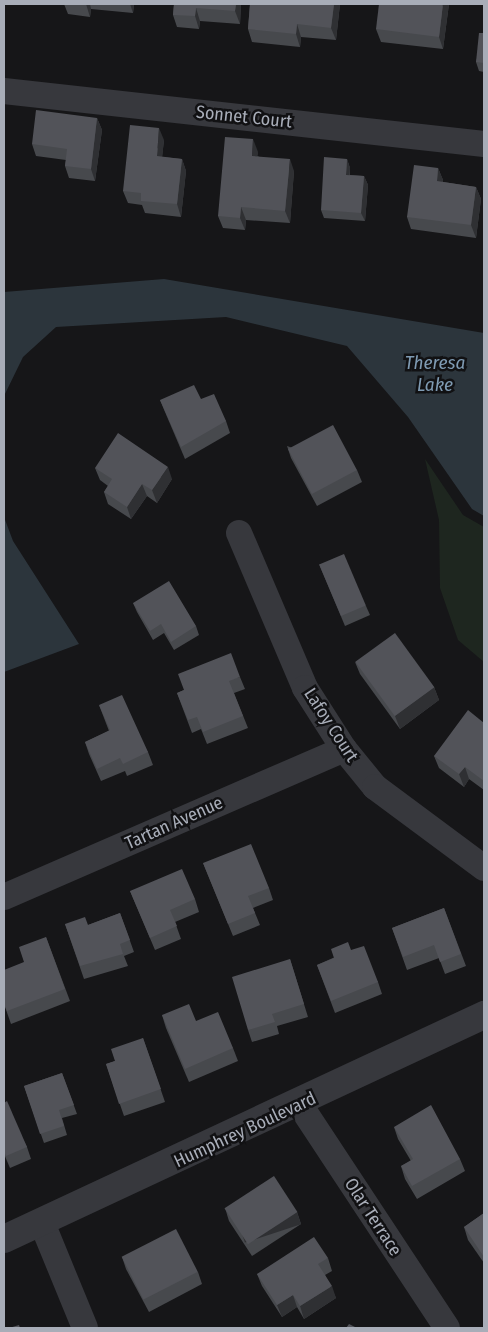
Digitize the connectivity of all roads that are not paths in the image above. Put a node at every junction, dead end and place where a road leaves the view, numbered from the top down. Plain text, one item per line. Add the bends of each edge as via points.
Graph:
1 (4, 91) edge
2 (484, 144) edge
3 (239, 533) dead end
4 (344, 749) junction
5 (484, 868) edge
6 (4, 897) edge
7 (484, 1016) edge
8 (300, 1105) junction
9 (42, 1223) junction
10 (4, 1239) edge
11 (85, 1328) edge
12 (447, 1328) edge

1 - 2 street, Sonnet Court
3 - 4 street, Lafoy Court via 305,688
4 - 5 street, Lafoy Court via 375,787
4 - 6 street, Tartan Avenue
7 - 8 street, Humphrey Boulevard
8 - 9 street, Humphrey Boulevard
8 - 12 street, Olar Terrace
9 - 10 street, Humphrey Boulevard
9 - 11 street

